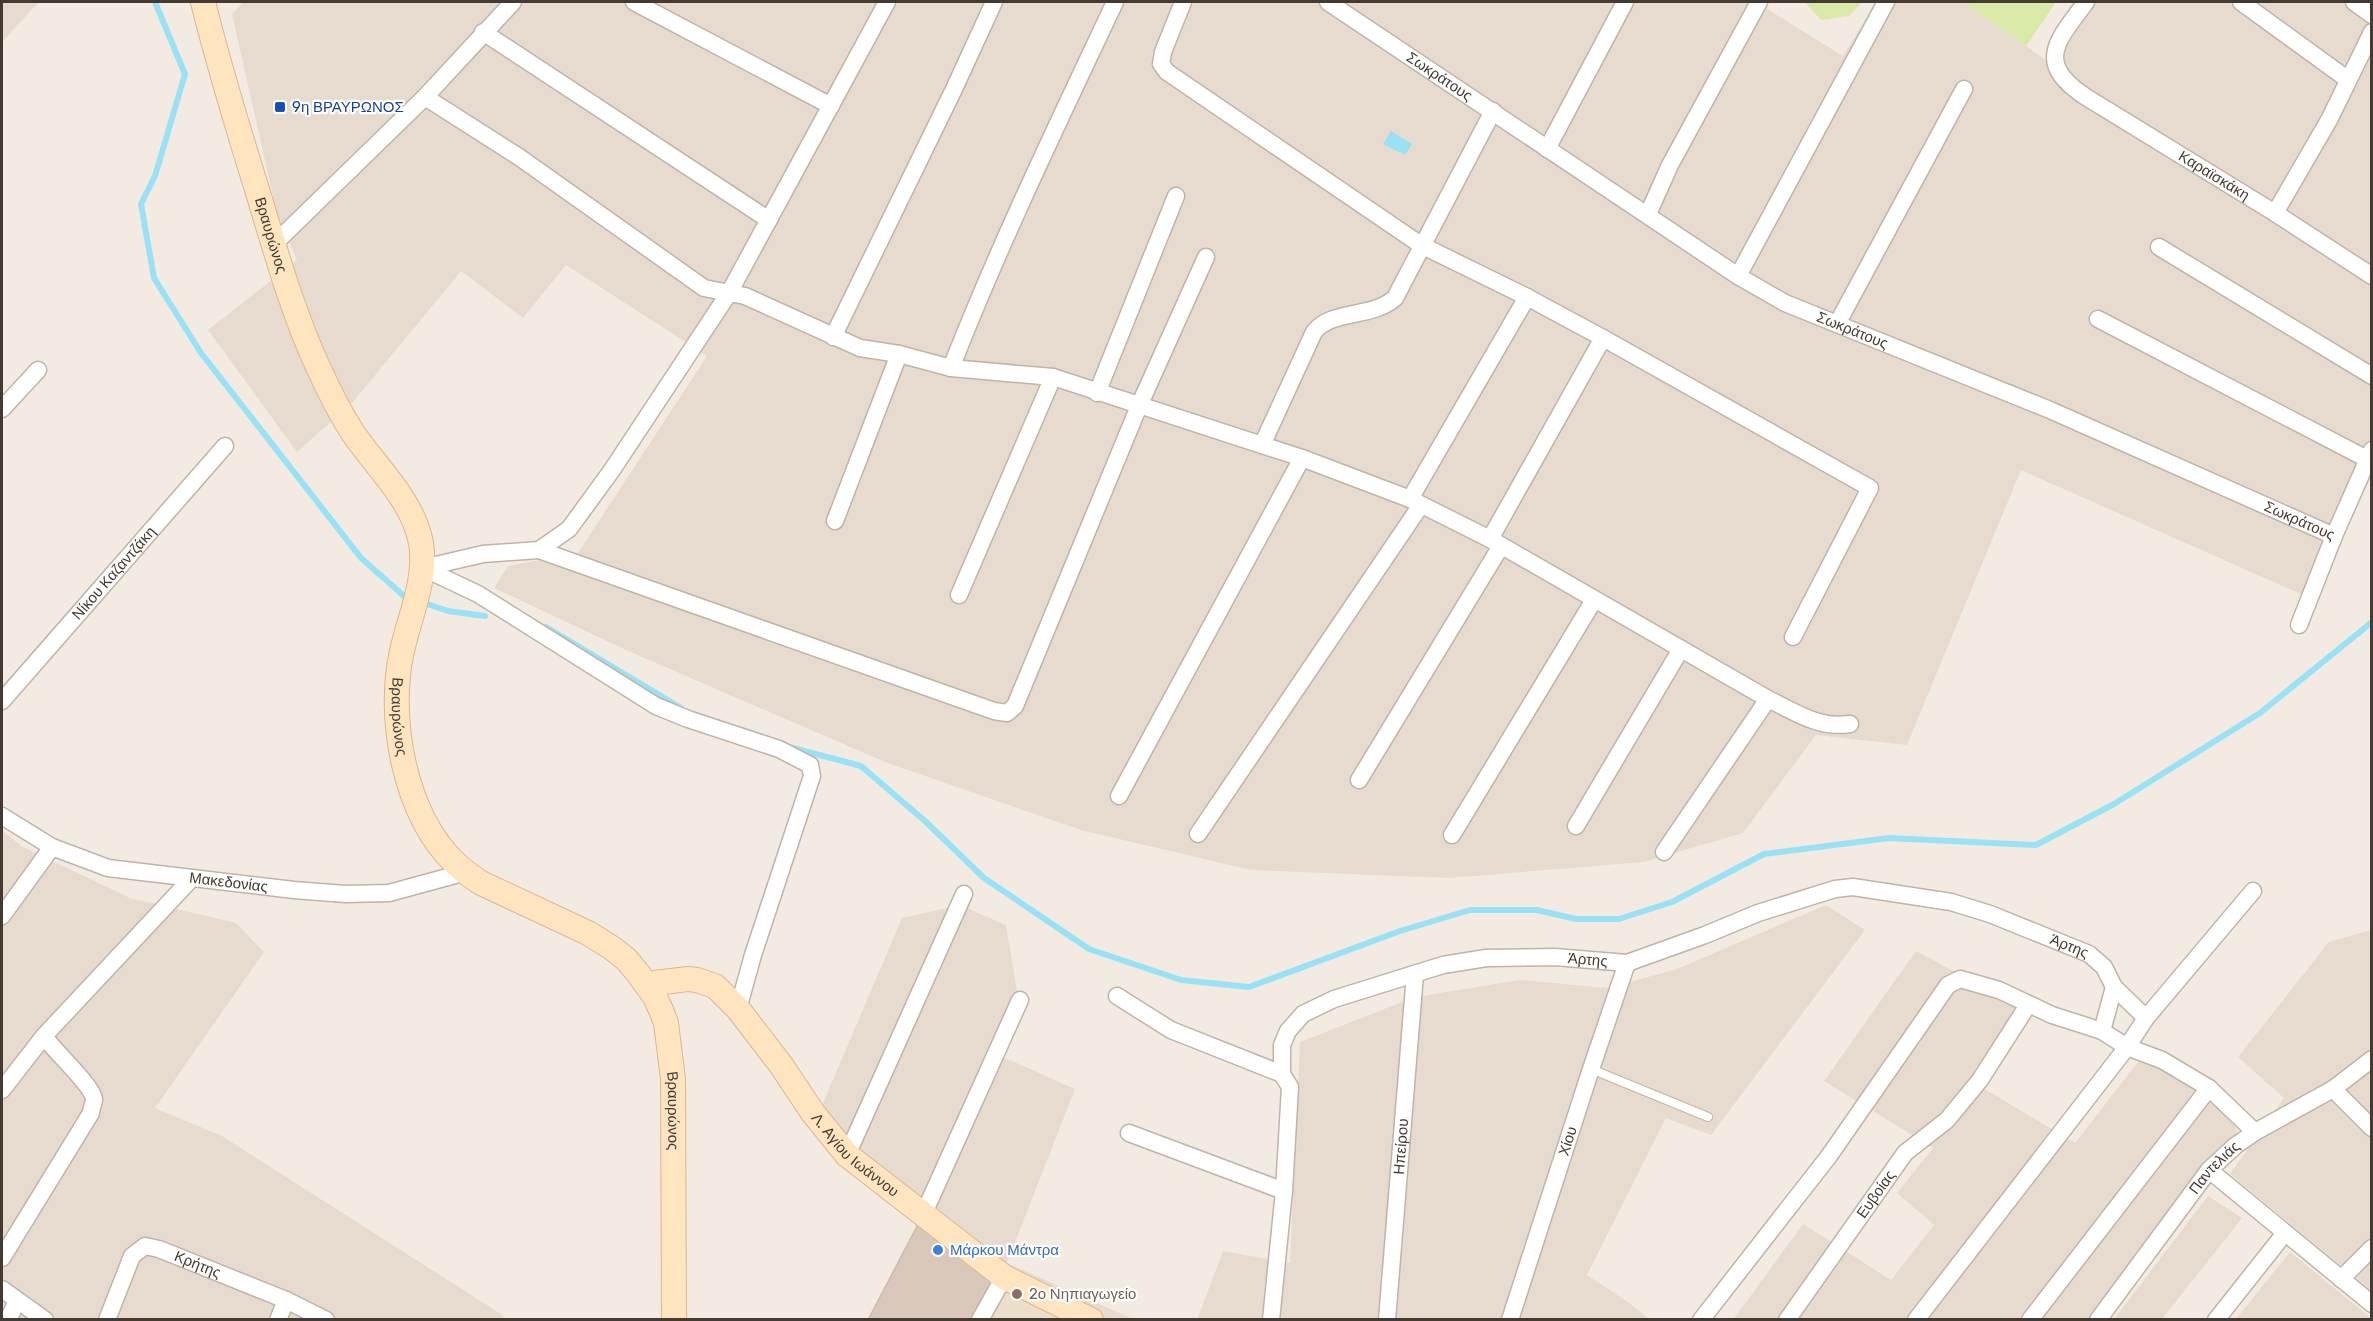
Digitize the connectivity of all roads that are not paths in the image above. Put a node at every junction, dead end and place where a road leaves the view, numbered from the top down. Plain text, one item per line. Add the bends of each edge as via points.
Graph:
1 (513, 2) edge
2 (634, 2) edge
3 (887, 2) edge
4 (994, 2) edge
5 (1114, 2) edge
6 (1183, 2) edge
7 (1328, 2) edge
8 (1625, 2) edge
9 (1759, 2) edge
10 (1886, 2) edge
11 (2086, 2) edge
12 (2241, 2) edge
13 (2354, 2) edge
14 (206, 3) edge
15 (2372, 15) edge
16 (483, 32) junction
17 (2372, 32) edge
18 (2364, 66) edge
19 (2348, 79) junction
20 (1964, 89) dead end
21 (425, 97) junction
22 (831, 106) junction
23 (1493, 111) junction
24 (1547, 149) junction
25 (1176, 196) dead end
26 (2275, 213) junction
27 (1648, 214) junction
28 (770, 220) junction
29 (273, 245) junction
30 (1421, 245) junction
31 (2159, 248) dead end
32 (1206, 257) dead end
33 (1738, 276) junction
34 (2372, 276) edge
35 (729, 293) junction
36 (1527, 297) junction
37 (2098, 319) dead end
38 (1836, 324) junction
39 (833, 337) junction
40 (1603, 338) junction
41 (899, 354) junction
42 (951, 368) junction
43 (38, 370) dead end
44 (2372, 376) edge
45 (1053, 377) junction
46 (1097, 393) junction
47 (1139, 406) junction
48 (2, 409) edge
49 (1262, 445) junction
50 (225, 446) dead end
51 (2369, 454) edge
52 (1302, 459) junction
53 (1415, 502) junction
54 (835, 521) dead end
55 (2334, 536) junction
56 (1495, 543) junction
57 (539, 550) junction
58 (421, 577) junction
59 (959, 595) dead end
60 (1594, 600) junction
61 (2299, 626) dead end
62 (1793, 637) dead end
63 (1682, 649) junction
64 (1768, 699) junction
65 (2, 701) edge
66 (1850, 724) dead end
67 (1359, 780) dead end
68 (1119, 796) dead end
69 (2, 816) edge
70 (1576, 826) dead end
71 (1198, 834) dead end
72 (1452, 835) dead end
73 (52, 847) junction
74 (1664, 852) dead end
75 (465, 872) junction
76 (192, 878) junction
77 (2253, 891) dead end
78 (964, 894) dead end
79 (2, 916) edge
80 (1627, 963) junction
81 (1415, 974) junction
82 (646, 984) junction
83 (2114, 987) junction
84 (1117, 996) dead end
85 (1020, 1000) dead end
86 (2028, 1005) junction
87 (738, 1009) junction
88 (2146, 1017) junction
89 (2102, 1031) junction
90 (44, 1036) junction
91 (2127, 1047) junction
92 (2372, 1059) edge
93 (1591, 1069) junction
94 (1282, 1074) junction
95 (2209, 1088) junction
96 (2333, 1089) junction
97 (2, 1090) edge
98 (1708, 1117) dead end
99 (2372, 1128) edge
100 (2255, 1132) junction
101 (1129, 1134) dead end
102 (847, 1155) junction
103 (2209, 1170) junction
104 (1284, 1191) junction
105 (924, 1213) junction
106 (2285, 1233) junction
107 (2372, 1248) edge
108 (2, 1258) edge
109 (1004, 1277) junction
110 (2341, 1279) junction
111 (2, 1289) edge
112 (286, 1300) junction
113 (17, 1301) junction
114 (2372, 1304) edge
115 (2372, 1313) edge
116 (8, 1320) edge
117 (45, 1320) edge
118 (107, 1320) edge
119 (278, 1320) edge
120 (326, 1320) edge
121 (674, 1320) edge
122 (980, 1320) edge
123 (1091, 1320) edge
124 (1271, 1320) edge
125 (1387, 1320) edge
126 (1510, 1320) edge
127 (1701, 1320) edge
128 (1787, 1320) edge
129 (1916, 1320) edge
130 (2030, 1320) edge
131 (2098, 1320) edge
132 (2216, 1320) edge
133 (2366, 1320) edge

1 - 16 street
2 - 22 street
3 - 22 street
4 - 39 street
5 - 42 street via 1045,148
6 - 30 street via 1162,52 1161,64 1167,72
7 - 23 street, Σωκράτους
8 - 24 street
9 - 27 street via 1670,165
10 - 33 street
11 - 26 street, Καραϊσκάκη via 2054,51 2064,81
12 - 19 street
13 - 15 street
14 - 29 main road, Βραυρώνος
16 - 21 street
16 - 28 street
17 - 18 street
18 - 19 street
19 - 26 street
20 - 38 street
21 - 29 street
21 - 35 street via 519,157 704,288
22 - 28 street
23 - 24 street, Σωκράτους
23 - 30 street
24 - 27 street, Σωκράτους
25 - 46 street
26 - 34 street, Καραϊσκάκη
27 - 33 street, Σωκράτους
28 - 35 street
29 - 58 main road, Βραυρώνος via 328,389 416,526
30 - 36 street
30 - 49 street via 1395,298 1385,306 1322,322 1314,332
31 - 44 street
32 - 47 street
33 - 38 street, Σωκράτους via 1785,303
35 - 39 street via 745,296
35 - 57 street via 606,479 569,529
36 - 40 street
36 - 53 street
37 - 51 street
38 - 55 street, Σωκράτους via 2050,410
39 - 41 street via 860,348
40 - 56 street
40 - 62 street via 1870,488
41 - 42 street
41 - 54 street
42 - 45 street
43 - 48 street
45 - 46 street
45 - 59 street
46 - 47 street
47 - 49 street
47 - 57 street via 1015,706 1007,713
49 - 52 street
50 - 65 street, Νίκου Καζαντζάκη
51 - 55 street, Σωκράτους
52 - 53 street
52 - 68 street
53 - 56 street
53 - 71 street
55 - 61 street
56 - 60 street
56 - 67 street
57 - 58 street via 483,554
58 - 75 main road, Βραυρώνος via 401,653 397,694 399,741 410,783 427,824
58 - 87 street via 478,594 656,706 779,749 810,765 812,776
60 - 63 street
60 - 72 street
63 - 64 street
63 - 70 street
64 - 66 street via 1820,724
64 - 74 street
69 - 73 street, Μακεδονίας
73 - 76 street, Μακεδονίας via 108,868
73 - 79 street
75 - 76 street, Μακεδονίας via 389,893 345,894
75 - 82 main road, Βραυρώνος via 482,884 596,938 626,959
76 - 90 street
77 - 88 street
78 - 102 street
80 - 81 street, Άρτης via 1555,957 1486,958
80 - 83 street, Άρτης via 1758,913 1834,889 1854,887 1951,902 1990,914 2089,954 2104,967
80 - 93 street, Χίου
81 - 94 street, Άρτης via 1334,999 1303,1014 1282,1045
81 - 125 street, Ηπείρου
82 - 87 main road, Λ. Αγίου Ιωάννου via 697,980 715,986
82 - 121 main road, Βραυρώνος via 666,1023 673,1079
83 - 88 street, Άρτης
83 - 89 street
84 - 94 street via 1171,1030
85 - 105 street
86 - 89 street
86 - 127 street via 1973,981 1960,979 1948,986 1829,1156
86 - 128 street, Ευβοίας via 1980,1080 1947,1120 1905,1153
87 - 102 main road, Λ. Αγίου Ιωάννου
88 - 91 street
89 - 91 street
90 - 97 street
90 - 108 street via 89,1087 94,1099 91,1113
91 - 95 street via 2162,1060
91 - 129 street
92 - 96 street, Παντελιάς
93 - 98 lane
93 - 126 street, Χίου
94 - 104 street, Άρτης via 1290,1087
95 - 100 street
95 - 130 street
96 - 99 street
96 - 100 street, Παντελιάς
100 - 103 street, Παντελιάς
101 - 104 street
102 - 105 main road, Λ. Αγίου Ιωάννου
103 - 106 street
103 - 131 street, Παντελιάς
104 - 124 street, Άρτης
105 - 109 main road, Λ. Αγίου Ιωάννου
106 - 110 street
106 - 132 street
107 - 110 street
109 - 122 street
109 - 123 main road, Λ. Αγίου Ιωάννου
110 - 114 street
111 - 113 street
112 - 118 street, Κρήτης via 145,1246 132,1256
112 - 119 street
112 - 120 street, Κρήτης
113 - 116 street
113 - 117 street
115 - 133 street

